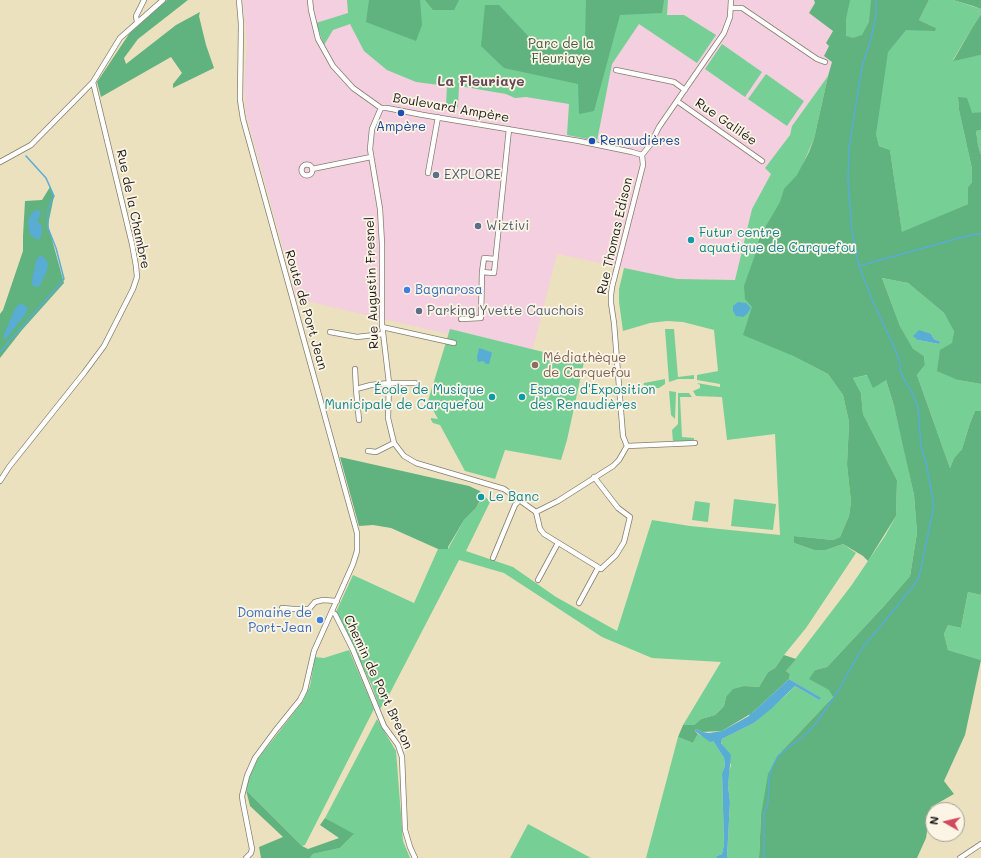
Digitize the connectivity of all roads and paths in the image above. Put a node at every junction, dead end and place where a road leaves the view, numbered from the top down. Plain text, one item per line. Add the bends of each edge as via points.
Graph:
1 (144, 0) edge
2 (163, 0) edge
3 (239, 0) edge
4 (310, 0) edge
5 (731, 0) edge
6 (731, 8) junction
7 (137, 22) junction
8 (825, 62) dead end
9 (616, 70) dead end
10 (93, 82) junction
11 (685, 90) junction
12 (677, 101) junction
13 (381, 108) junction
14 (438, 118) junction
15 (509, 129) junction
16 (642, 155) junction
17 (371, 157) junction
18 (762, 161) dead end
19 (0, 162) edge
20 (312, 169) dead end
21 (428, 173) dead end
22 (495, 259) junction
23 (482, 272) junction
24 (461, 319) dead end
25 (382, 327) junction
26 (330, 332) dead end
27 (383, 334) junction
28 (454, 343) dead end
29 (355, 369) dead end
30 (389, 383) junction
31 (415, 383) dead end
32 (356, 389) junction
33 (359, 420) dead end
34 (394, 443) junction
35 (695, 443) dead end
36 (627, 446) junction
37 (368, 451) dead end
38 (594, 478) junction
39 (0, 481) edge
40 (520, 500) junction
41 (536, 512) junction
42 (558, 543) junction
43 (492, 558) dead end
44 (598, 568) junction
45 (538, 580) dead end
46 (337, 601) junction
47 (579, 603) dead end
48 (282, 608) dead end
49 (332, 612) junction
50 (981, 844) edge
51 (246, 858) edge
52 (415, 858) edge
53 (960, 858) edge

1 - 7 street via 136,16
2 - 7 street
3 - 46 street, Route de Port Jean via 240,100 243,119 357,533 355,558
4 - 13 street, Boulevard Ampère via 318,39 333,66 353,88
5 - 6 street
6 - 8 street via 742,8
6 - 11 street via 724,33
7 - 10 street via 120,38
9 - 11 street via 674,82
10 - 19 street via 30,145
10 - 39 street, Rue de la Chambre via 132,244 137,278 104,346
11 - 12 street
12 - 16 street
12 - 18 street, Rue Galilée
13 - 14 street, Boulevard Ampère
13 - 17 street, Rue Augustin Fresnel via 372,129
14 - 15 street, Boulevard Ampère
14 - 21 street
15 - 16 street, Boulevard Ampère
15 - 22 street
16 - 36 street, Rue Thomas Edison via 642,171 611,295 623,436
17 - 20 street
17 - 25 street, Rue Augustin Fresnel via 381,223
22 - 23 street via 484,258
22 - 23 street via 494,273
23 - 24 street via 481,318
25 - 27 street, Rue Augustin Fresnel
25 - 28 street
26 - 27 street via 357,337
27 - 30 street, Rue Augustin Fresnel
29 - 32 street
30 - 31 street
30 - 32 street
30 - 34 street, Rue Augustin Fresnel via 388,418
32 - 33 street
34 - 37 street via 376,452
34 - 40 street, Rue Augustin Fresnel via 404,456 416,463 504,489
35 - 36 street
36 - 38 street via 613,466
38 - 41 street
38 - 44 street via 618,508 630,517 624,542 618,552 601,569
40 - 41 street
40 - 43 street via 515,505
41 - 42 street via 540,529
42 - 44 street
42 - 45 street
44 - 47 street
46 - 48 street via 315,602 309,609
46 - 49 street, Route de Port Jean
49 - 51 street, Route de Port Jean via 314,651 305,690 300,700 256,758 247,776 242,803 252,844 251,853
49 - 52 street, Chemin de Port Breton via 353,650 384,726 398,745 402,757 405,830
50 - 53 street

